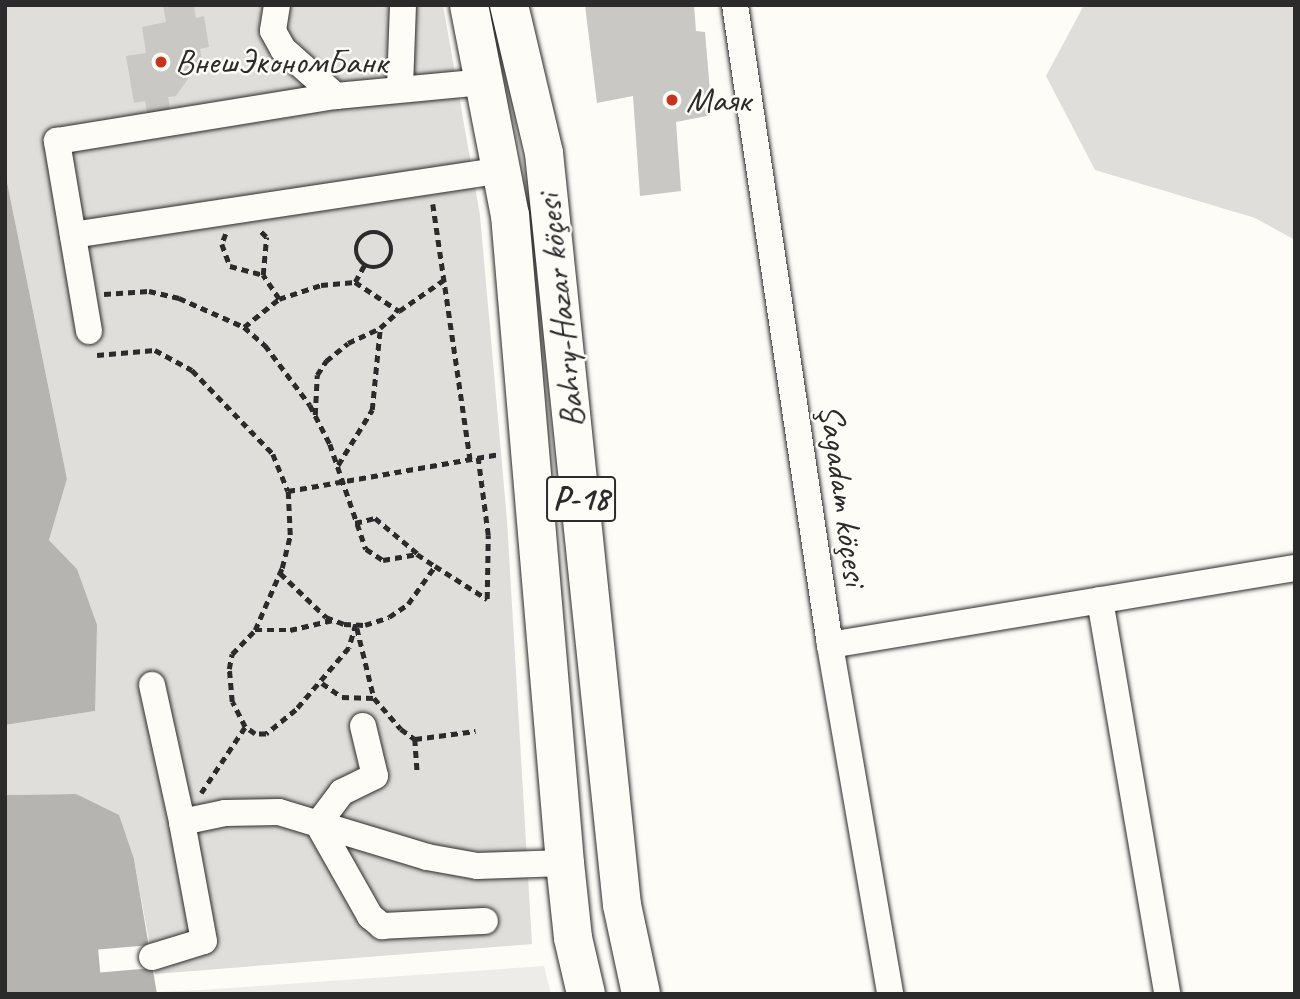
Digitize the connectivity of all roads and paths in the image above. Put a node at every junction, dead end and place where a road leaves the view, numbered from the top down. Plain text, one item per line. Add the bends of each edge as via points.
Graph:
1 (277, 5) edge
2 (403, 5) edge
3 (470, 5) edge
4 (509, 5) edge
5 (735, 5) edge
6 (485, 82) junction
7 (400, 87) junction
8 (336, 96) junction
9 (501, 170) junction
10 (429, 181) junction
11 (250, 226) dead end
12 (233, 228) dead end
13 (73, 235) junction
14 (365, 264) junction
15 (263, 275) junction
16 (445, 279) junction
17 (355, 282) junction
18 (83, 295) junction
19 (279, 299) junction
20 (399, 311) junction
21 (244, 327) junction
22 (380, 328) junction
23 (89, 331) joint
24 (315, 416) junction
25 (530, 449) junction
26 (478, 458) junction
27 (470, 460) junction
28 (338, 466) junction
29 (344, 481) junction
30 (288, 491) junction
31 (355, 523) junction
32 (417, 554) junction
33 (435, 566) junction
34 (1295, 568) edge
35 (280, 573) junction
36 (1100, 600) junction
37 (334, 620) junction
38 (356, 624) junction
39 (255, 630) junction
40 (830, 645) junction
41 (322, 684) junction
42 (152, 685) dead end
43 (374, 698) junction
44 (363, 726) dead end
45 (245, 727) junction
46 (475, 731) dead end
47 (415, 739) junction
48 (417, 770) dead end
49 (182, 822) junction
50 (318, 824) junction
51 (565, 863) junction
52 (485, 921) dead end
53 (152, 957) dead end
54 (586, 994) edge
55 (641, 994) edge
56 (890, 994) edge
57 (1167, 994) edge

1 - 8 street via 273,32 283,49
2 - 7 street
3 - 6 highway, Bahry-Hazar köçesi / P-18
4 - 55 highway, Bahry-Hazar köçesi / P-18 via 544,153 622,905
5 - 40 street, Şagadam köçesi
6 - 7 street
6 - 9 highway, Bahry-Hazar köçesi / P-18
7 - 8 street
8 - 13 street via 57,141
9 - 10 street
9 - 25 highway, Bahry-Hazar köçesi / P-18 via 510,215
10 - 13 street
10 - 16 path
11 - 15 path via 266,237
12 - 15 path via 222,244 224,257 240,271
13 - 18 street
14 - 14 path via 358,258 358,241 368,233 384,235 392,248 390,259 377,268
14 - 17 path
15 - 19 path
16 - 20 path
16 - 27 path
17 - 19 path via 321,285
17 - 20 path
18 - 21 path via 149,291 179,298
18 - 23 street
19 - 21 path
20 - 22 path
21 - 24 path via 288,373
22 - 24 path via 348,343 326,361 317,375
22 - 28 path via 372,410
23 - 30 path via 96,355 155,350 192,370 273,454
24 - 28 path
25 - 26 path
25 - 51 highway, Bahry-Hazar köçesi / P-18
26 - 27 path
26 - 33 path via 488,535 487,599
27 - 29 path
28 - 29 path
29 - 30 path
29 - 31 path
30 - 35 path via 290,536
31 - 32 path via 375,518
31 - 32 path via 366,549 383,559 403,560
32 - 33 path
33 - 38 path via 399,610
34 - 36 street
35 - 37 path
35 - 39 path
36 - 40 street
36 - 57 street
37 - 38 path
37 - 39 path via 290,630
38 - 41 path via 349,648
38 - 43 path
39 - 45 path via 232,654 229,669 232,702
40 - 56 street, Şagadam köçesi
41 - 43 path via 342,697
41 - 45 path via 266,734
42 - 49 street
43 - 47 path
44 - 50 street via 375,776 342,792
45 - 49 path
46 - 47 path
47 - 48 path
49 - 50 street via 260,811
49 - 53 street via 204,941
50 - 51 street via 427,857 477,866
50 - 52 street via 370,916 382,926
51 - 54 highway, Bahry-Hazar köçesi / P-18 via 573,938

